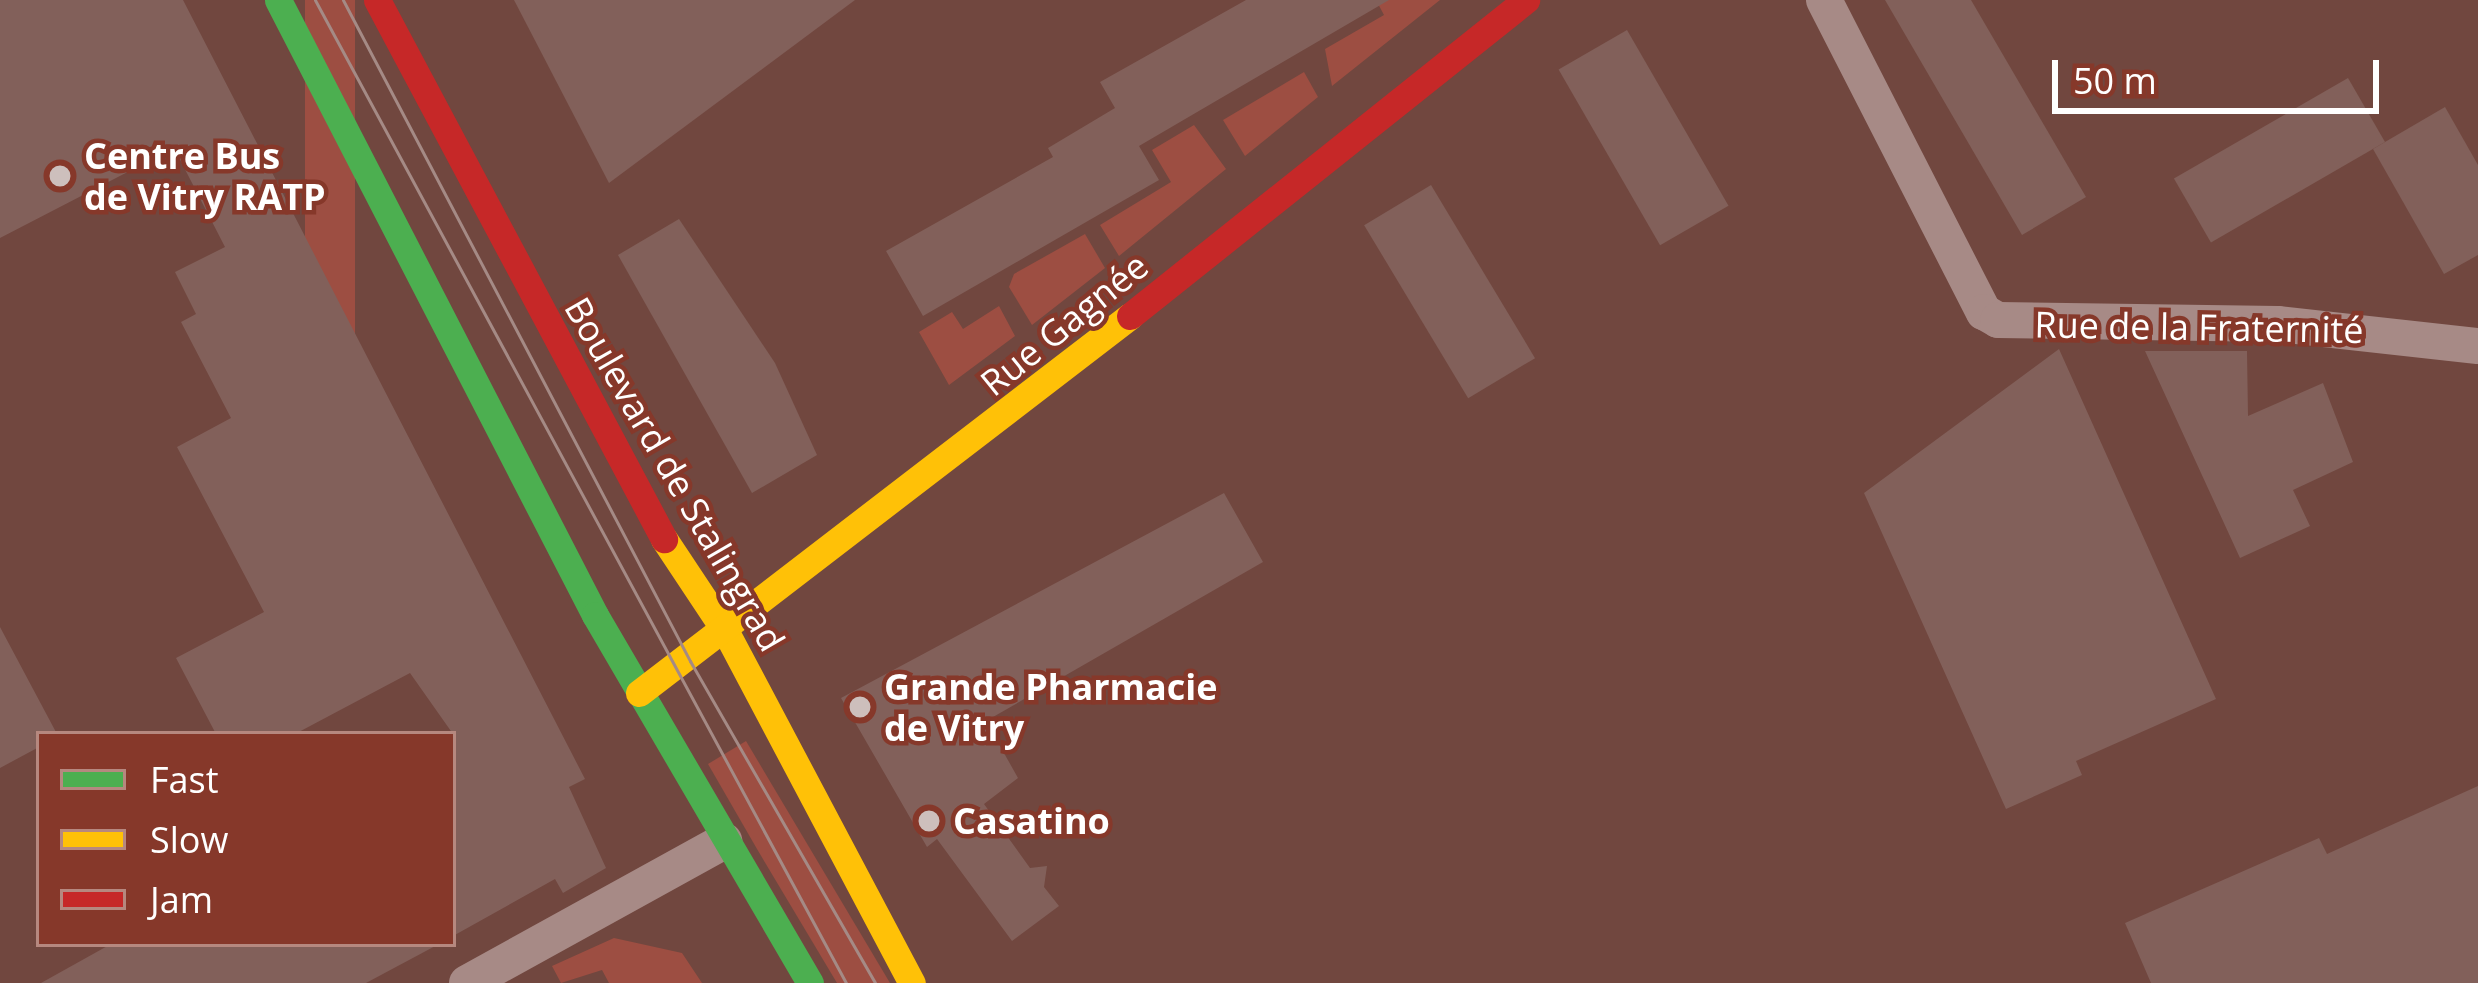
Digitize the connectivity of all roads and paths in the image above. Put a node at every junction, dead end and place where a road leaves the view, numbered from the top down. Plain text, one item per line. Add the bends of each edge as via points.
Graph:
1 (278, 0) edge
2 (376, 0) edge
3 (1526, 0) edge
4 (1824, 0) edge
5 (2478, 346) edge
6 (727, 634) junction
7 (639, 693) junction
8 (724, 841) junction
9 (466, 983) edge
10 (810, 983) edge
11 (912, 983) edge

1 - 7 main road
2 - 6 main road, Boulevard de Stalingrad via 644,508
3 - 6 main road, Rue Gagnée
4 - 5 street, Rue de la Fraternité via 1984,312 1998,320 2349,328
6 - 7 main road, Rue Gagnée
6 - 11 main road, Boulevard de Stalingrad
7 - 8 main road
8 - 9 street
8 - 10 main road

